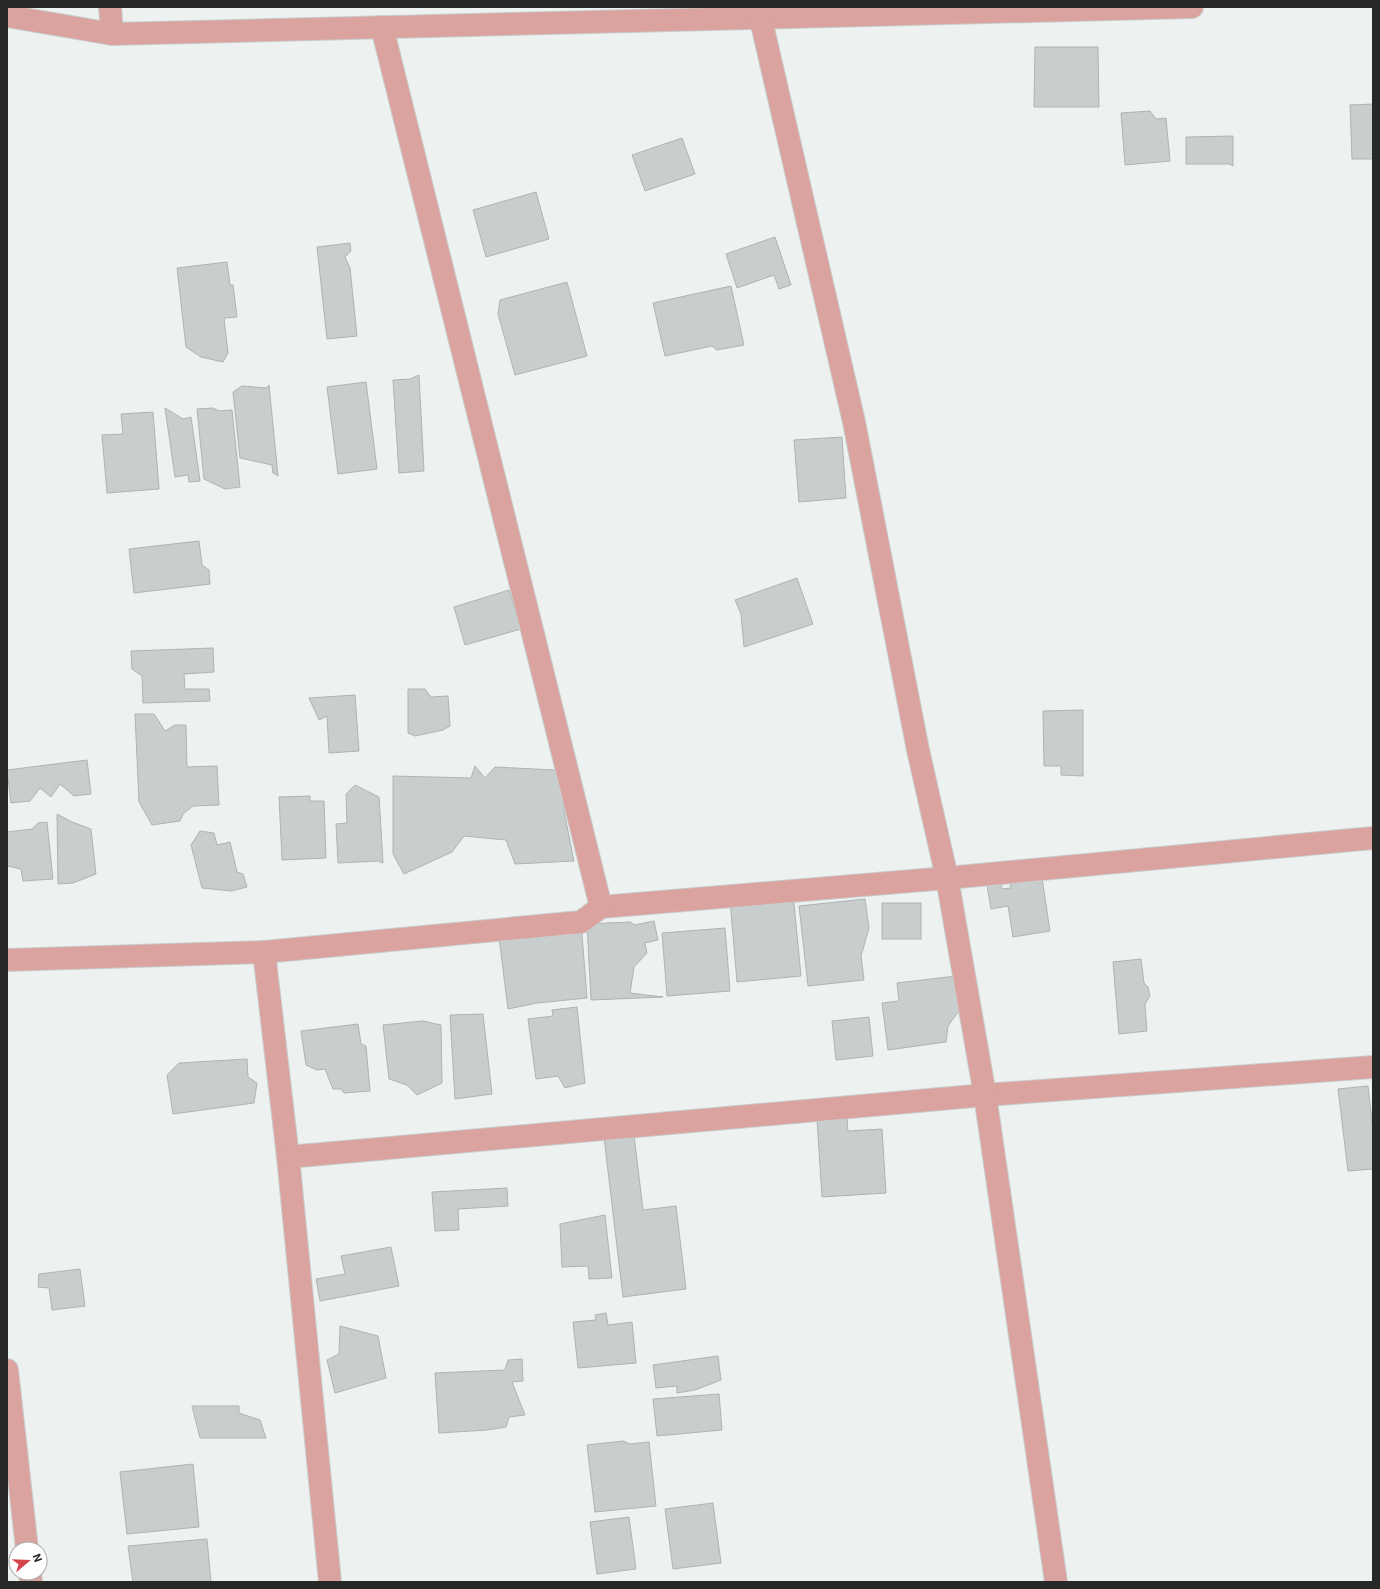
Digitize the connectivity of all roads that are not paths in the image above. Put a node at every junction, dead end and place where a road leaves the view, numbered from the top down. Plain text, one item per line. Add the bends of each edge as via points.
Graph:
1 (110, 7) edge
2 (1192, 7) edge
3 (759, 12) edge
4 (7, 16) edge
5 (382, 27) junction
6 (112, 34) junction
7 (1373, 838) edge
8 (947, 878) junction
9 (601, 907) junction
10 (264, 952) junction
11 (7, 960) edge
12 (1373, 1067) edge
13 (985, 1096) junction
14 (288, 1157) junction
15 (7, 1370) edge
16 (26, 1541) edge
17 (330, 1582) edge
18 (1056, 1582) edge

1 - 6 street
2 - 3 street
3 - 5 street
3 - 8 street via 854,422 918,750
4 - 6 street
5 - 6 street
5 - 9 street
7 - 8 street
8 - 9 street
8 - 13 street
9 - 10 street via 581,922
10 - 11 street
10 - 14 street
12 - 13 street
13 - 14 street
13 - 18 street
14 - 17 street
15 - 16 street

